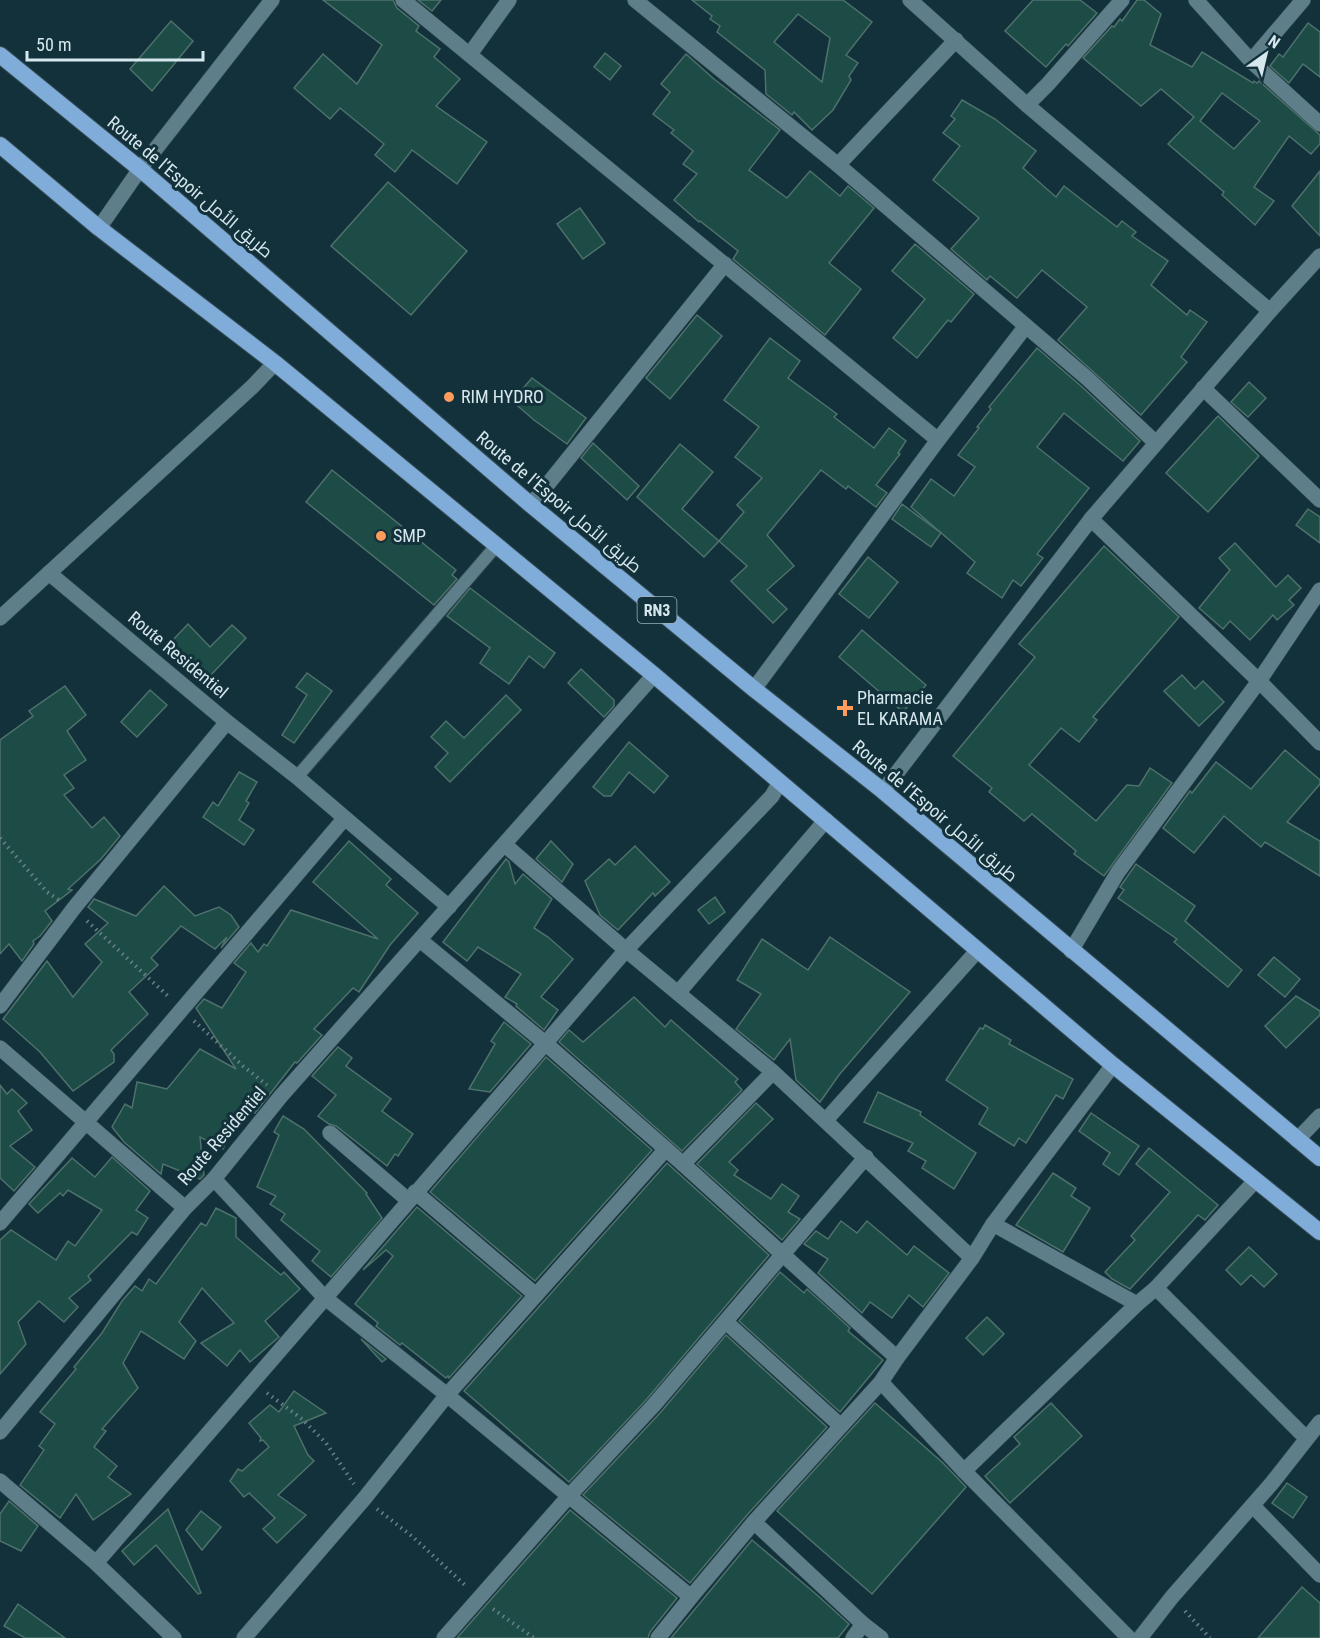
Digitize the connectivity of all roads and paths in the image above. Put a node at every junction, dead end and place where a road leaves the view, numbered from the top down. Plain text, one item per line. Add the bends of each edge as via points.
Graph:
1 (272, 0) edge
2 (403, 0) edge
3 (509, 0) edge
4 (635, 0) edge
5 (910, 0) edge
6 (1122, 0) edge
7 (1196, 0) edge
8 (1303, 0) edge
9 (956, 40) junction
10 (470, 54) junction
11 (0, 55) edge
12 (1251, 61) junction
13 (1027, 105) junction
14 (1320, 124) edge
15 (0, 145) edge
16 (838, 165) junction
17 (140, 169) junction
18 (99, 228) junction
19 (1320, 256) edge
20 (725, 264) junction
21 (1270, 311) junction
22 (1026, 326) junction
23 (275, 363) junction
24 (1203, 388) junction
25 (938, 440) junction
26 (1156, 443) junction
27 (1320, 501) edge
28 (531, 505) junction
29 (1091, 519) junction
30 (496, 546) junction
31 (49, 573) junction
32 (1320, 590) edge
33 (0, 618) edge
34 (654, 675) junction
35 (1259, 681) junction
36 (754, 689) junction
37 (227, 722) junction
38 (1320, 743) edge
39 (297, 777) junction
40 (780, 782) junction
41 (883, 791) junction
42 (344, 819) junction
43 (826, 820) junction
44 (0, 838) edge
45 (505, 845) junction
46 (449, 907) junction
47 (74, 908) junction
48 (420, 940) junction
49 (626, 950) junction
50 (978, 950) junction
51 (1071, 951) junction
52 (678, 993) junction
53 (0, 1006) edge
54 (181, 1009) junction
55 (545, 1043) junction
56 (0, 1048) edge
57 (1113, 1065) junction
58 (773, 1072) junction
59 (281, 1096) junction
60 (1320, 1116) edge
61 (826, 1120) junction
62 (85, 1122) junction
63 (330, 1133) dead end
64 (1297, 1140) junction
65 (666, 1149) junction
66 (866, 1157) junction
67 (1320, 1158) edge
68 (683, 1164) junction
69 (214, 1179) junction
70 (1255, 1181) junction
71 (412, 1196) junction
72 (185, 1208) junction
73 (0, 1223) edge
74 (993, 1224) junction
75 (1320, 1232) edge
76 (782, 1255) junction
77 (972, 1258) junction
78 (1156, 1288) junction
79 (536, 1295) junction
80 (324, 1297) junction
81 (1137, 1304) junction
82 (726, 1322) junction
83 (897, 1358) junction
84 (881, 1382) junction
85 (263, 1391) dead end
86 (447, 1395) junction
87 (1320, 1422) edge
88 (841, 1426) junction
89 (0, 1432) edge
90 (1306, 1438) junction
91 (964, 1471) junction
92 (0, 1481) edge
93 (569, 1496) junction
94 (364, 1499) junction
95 (1253, 1506) junction
96 (754, 1522) junction
97 (96, 1563) junction
98 (1320, 1575) edge
99 (691, 1596) junction
100 (1172, 1597) junction
101 (479, 1599) junction
102 (863, 1624) junction
103 (174, 1638) edge
104 (244, 1638) edge
105 (444, 1638) edge
106 (534, 1638) edge
107 (657, 1638) edge
108 (853, 1638) edge
109 (881, 1638) edge
110 (1129, 1638) edge
111 (1140, 1638) edge
112 (1210, 1638) edge

1 - 17 street
2 - 10 street
3 - 10 street
4 - 16 street
5 - 9 street
6 - 13 street
7 - 12 street
8 - 12 street
9 - 13 street
9 - 16 street
10 - 20 street
11 - 17 highway, Route de l’Espoir طريق الأمل / RN3
12 - 14 street
13 - 21 street
15 - 18 highway
16 - 22 street
17 - 18 street
17 - 28 highway, Route de l’Espoir طريق الأمل / RN3
18 - 23 highway
19 - 21 street
20 - 25 street
20 - 28 street
21 - 24 street
22 - 25 street
22 - 26 street
23 - 30 highway
23 - 31 street
24 - 26 street
24 - 27 street
25 - 36 street
26 - 29 street
28 - 36 highway, Route de l’Espoir طريق الأمل / RN3
29 - 35 street
29 - 41 street
30 - 34 highway
30 - 39 lane
31 - 33 street
31 - 37 street, Route Residentiel
32 - 35 street
34 - 40 highway
34 - 45 street, Route Residentiel
35 - 38 street
35 - 51 street via 1118,872
36 - 41 highway, Route de l’Espoir طريق الأمل / RN3
37 - 39 street, Route Residentiel
37 - 47 street
39 - 42 street, Route Residentiel
40 - 43 highway
40 - 49 street
41 - 51 highway, Route de l’Espoir طريق الأمل / RN3
42 - 46 street, Route Residentiel
42 - 54 street
43 - 50 highway
43 - 52 street
44 - 47 path via 47,892
45 - 46 street, Route Residentiel
45 - 49 street
46 - 48 street, Route Residentiel
47 - 53 street
47 - 54 path
48 - 55 street
48 - 59 street, Route Residentiel
49 - 52 street
49 - 55 street
50 - 57 highway
50 - 61 street
51 - 64 highway, Route de l’Espoir طريق الأمل / RN3
52 - 58 street
54 - 59 path
54 - 62 street
55 - 65 street
55 - 71 street
56 - 62 street, Route Residentiel
57 - 70 highway
57 - 74 street
58 - 61 street
58 - 68 street
59 - 69 street, Route Residentiel
60 - 64 street
61 - 66 street
62 - 72 street, Route Residentiel
62 - 73 street
63 - 71 street
64 - 67 highway, Route de l’Espoir طريق الأمل / RN3
65 - 68 street
65 - 79 street
66 - 76 street
66 - 77 street
68 - 76 street
69 - 72 street, Route Residentiel
69 - 80 street
70 - 75 highway
70 - 78 street
71 - 79 street
71 - 80 street
72 - 89 street
74 - 77 street
74 - 81 street
76 - 82 street
76 - 83 street
77 - 83 street
78 - 81 street
78 - 90 street
79 - 86 street
80 - 86 street
80 - 97 street
81 - 91 street
82 - 88 street
82 - 93 street
83 - 84 street
84 - 88 street
84 - 91 street
85 - 94 path via 302,1419 326,1443
86 - 93 street
86 - 94 street
87 - 90 street
88 - 96 street
90 - 95 street
91 - 110 street
92 - 97 street
93 - 99 street
93 - 101 street
94 - 101 path via 413,1537
94 - 104 street
95 - 98 street
95 - 100 street
96 - 99 street
96 - 102 street
97 - 103 street
99 - 107 street
100 - 111 street
100 - 112 path
101 - 105 street
101 - 106 path
102 - 108 street
102 - 109 street

